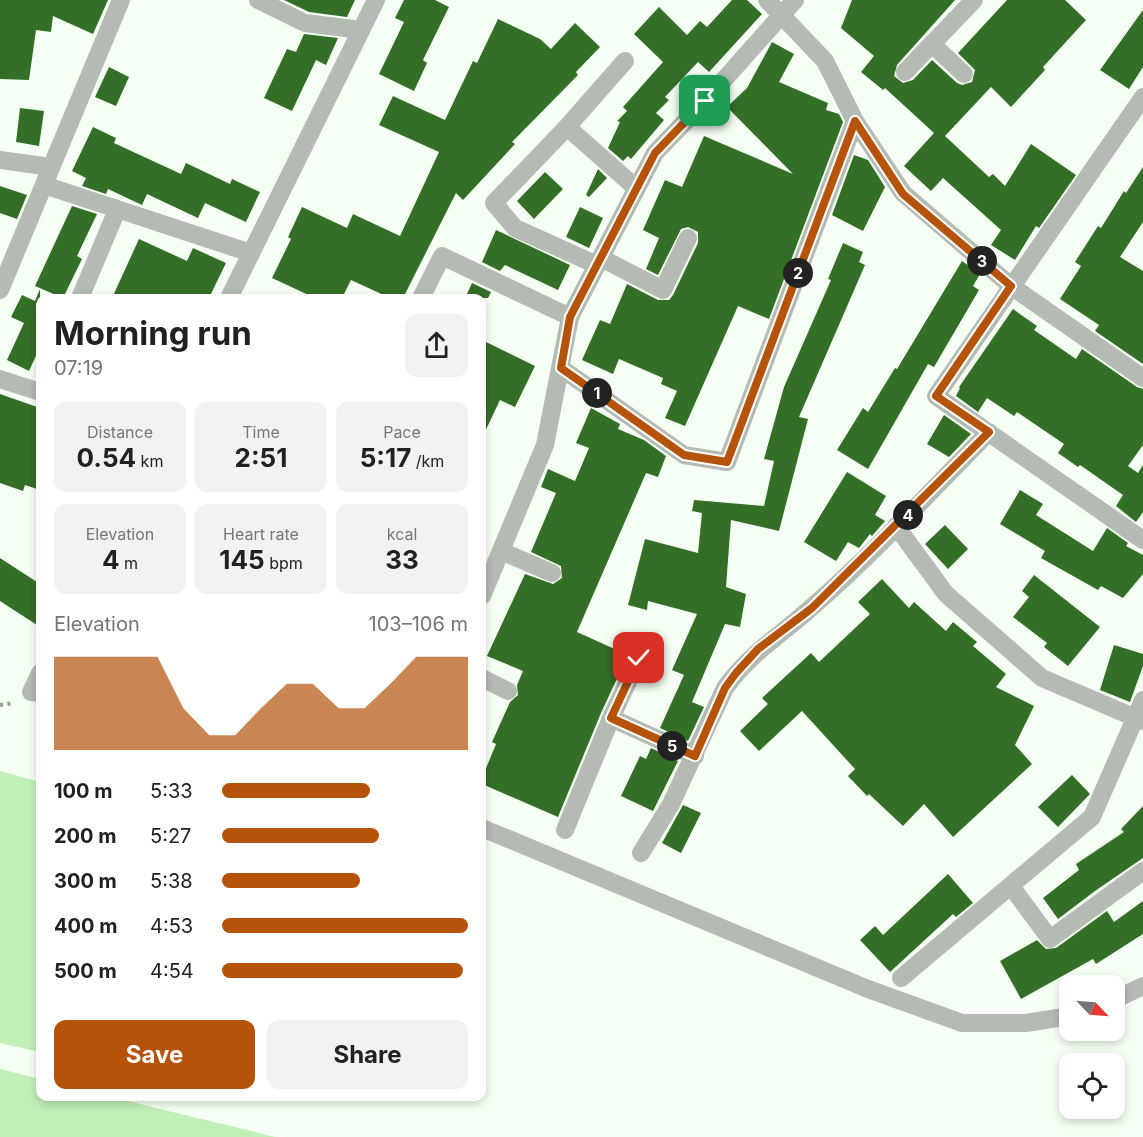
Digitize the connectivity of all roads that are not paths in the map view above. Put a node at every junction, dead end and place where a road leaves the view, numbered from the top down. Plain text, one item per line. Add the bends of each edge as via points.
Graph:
1 (121, 0) edge
2 (258, 0) edge
3 (376, 0) edge
4 (767, 0) edge
5 (795, 0) edge
6 (974, 0) edge
7 (781, 14) junction
8 (361, 30) junction
9 (933, 45) junction
10 (625, 62) dead end
11 (906, 72) dead end
12 (964, 74) dead end
13 (1143, 97) edge
14 (855, 121) junction
15 (567, 127) junction
16 (0, 160) edge
17 (51, 167) junction
18 (44, 185) junction
19 (636, 188) junction
20 (117, 210) junction
21 (688, 238) dead end
22 (251, 253) junction
23 (599, 261) junction
24 (1011, 286) junction
25 (0, 290) edge
26 (82, 294) edge
27 (231, 294) edge
28 (423, 294) edge
29 (570, 317) junction
30 (561, 368) junction
31 (1143, 378) edge
32 (0, 379) edge
33 (36, 391) edge
34 (989, 432) junction
35 (896, 526) junction
36 (1143, 540) edge
37 (501, 551) junction
38 (552, 573) dead end
39 (486, 582) edge
40 (639, 658) dead end
41 (486, 680) edge
42 (508, 691) dead end
43 (1143, 700) edge
44 (611, 718) junction
45 (1139, 719) edge
46 (695, 756) junction
47 (486, 830) edge
48 (565, 830) dead end
49 (640, 853) dead end
50 (1143, 871) edge
51 (1011, 886) junction
52 (901, 978) dead end
53 (1143, 986) edge
54 (1125, 995) edge
55 (1059, 1018) edge

1 - 17 street
2 - 8 street via 305,22
3 - 8 street
4 - 7 street
5 - 7 street
6 - 9 street
7 - 14 street via 825,61
7 - 19 street via 655,153
8 - 22 street
9 - 11 street
9 - 12 street
10 - 15 street
13 - 24 street
14 - 24 street via 903,194
14 - 30 street via 727,462 684,455
15 - 19 street
15 - 23 street via 494,203 515,228
16 - 17 street
17 - 18 street
18 - 20 street
18 - 25 street
19 - 23 street
20 - 22 street
20 - 26 street
21 - 23 street via 663,290
22 - 27 street
23 - 29 street
24 - 31 street
24 - 34 street via 936,396
28 - 29 street via 442,256
29 - 30 street
30 - 37 street via 545,444
32 - 33 street
34 - 35 street
34 - 36 street
35 - 45 street via 946,594 1042,678
35 - 46 street via 812,608 758,649 736,673 725,688
37 - 38 street
37 - 39 street
40 - 44 street
41 - 42 street
43 - 45 street
44 - 46 street
44 - 48 street
45 - 51 street via 1092,817
46 - 49 street
47 - 55 street via 868,989 962,1023 1026,1023
50 - 51 street via 1050,939
51 - 52 street
53 - 54 street

